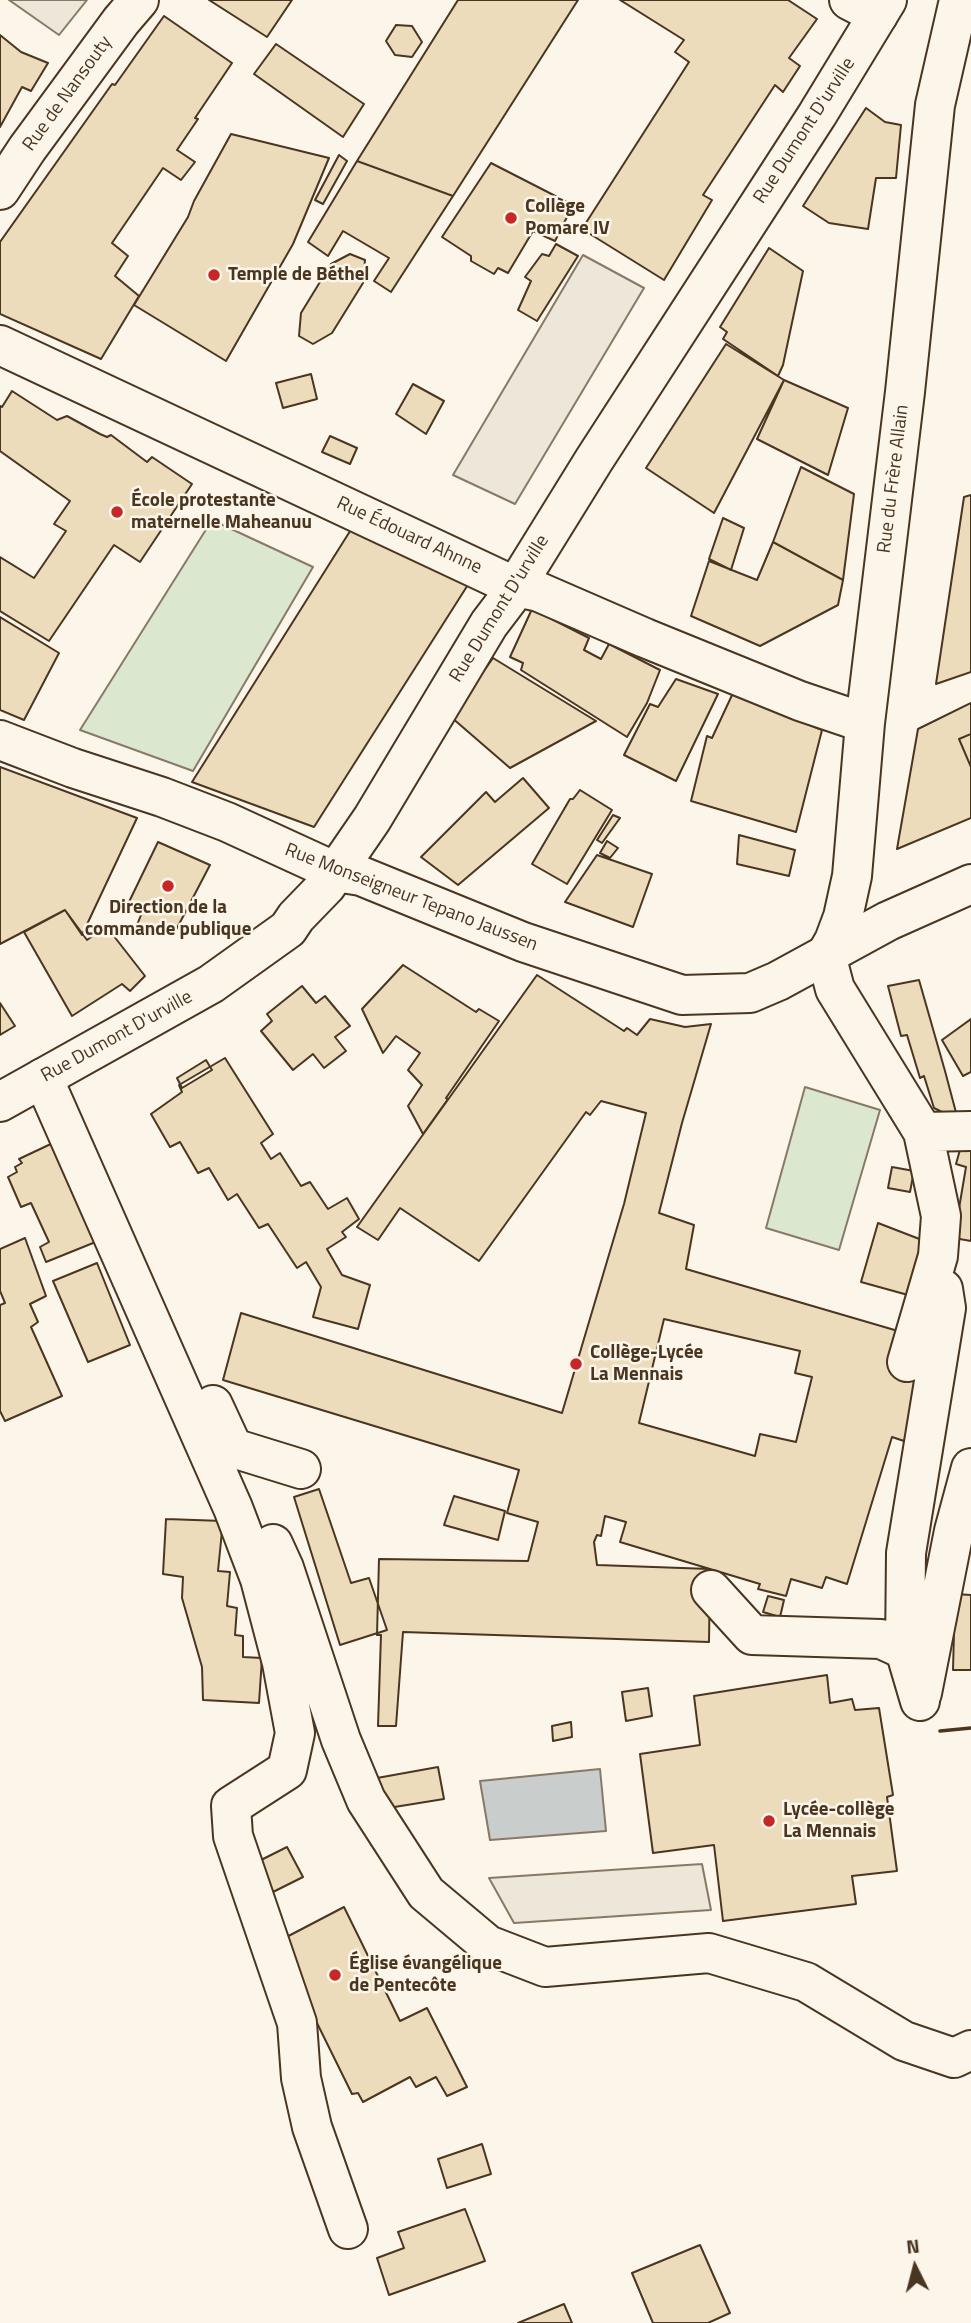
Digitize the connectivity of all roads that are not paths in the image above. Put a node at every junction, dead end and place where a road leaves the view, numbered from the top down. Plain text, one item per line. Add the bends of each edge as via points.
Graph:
1 (139, 0) edge
2 (958, 0) edge
3 (871, 5) edge
4 (0, 190) edge
5 (0, 345) edge
6 (516, 587) junction
7 (865, 723) junction
8 (0, 740) edge
9 (336, 872) junction
10 (971, 884) edge
11 (826, 955) junction
12 (52, 1073) junction
13 (0, 1102) edge
14 (971, 1131) edge
15 (923, 1132) junction
16 (938, 1256) junction
17 (906, 1362) dead end
18 (233, 1448) junction
19 (971, 1468) edge
20 (301, 1469) dead end
21 (963, 1522) edge
22 (711, 1590) dead end
23 (905, 1650) junction
24 (971, 2050) edge
25 (348, 2229) dead end

1 - 4 street, Rue de Nansouty
2 - 7 street, Rue du Frère Allain via 935,105
3 - 6 street, Rue Dumont D'urville via 817,115
5 - 6 street, Rue Édouard Ahnne
6 - 7 street, Rue Édouard Ahnne via 539,592 800,701
6 - 9 street, Rue Dumont D'urville
7 - 11 street, Rue du Frère Allain via 852,876 843,917
8 - 9 street, Rue Monseigneur Tepano Jaussen via 214,817
9 - 11 street, Rue Monseigneur Tepano Jaussen via 361,876 523,942 682,995 750,993
9 - 12 street, Rue Dumont D'urville via 288,929 211,984
10 - 11 street, Rue Monseigneur Tepano Jaussen
11 - 15 street via 835,989
12 - 13 street, Rue Dumont D'urville
12 - 18 street
12 - 25 street via 233,1508 263,1591 282,1663 295,1734 287,1770 231,1806 233,1836 297,2024 301,2078 312,2127
14 - 15 street
15 - 16 street via 941,1216
16 - 17 street
16 - 23 street via 946,1308 906,1553
18 - 20 street
18 - 24 street via 284,1568 341,1740 366,1800 426,1893 488,1945 545,1967 709,1954 806,1982 904,2041 954,2058
19 - 21 street
21 - 23 street via 920,1702
22 - 23 street via 752,1635 881,1639

